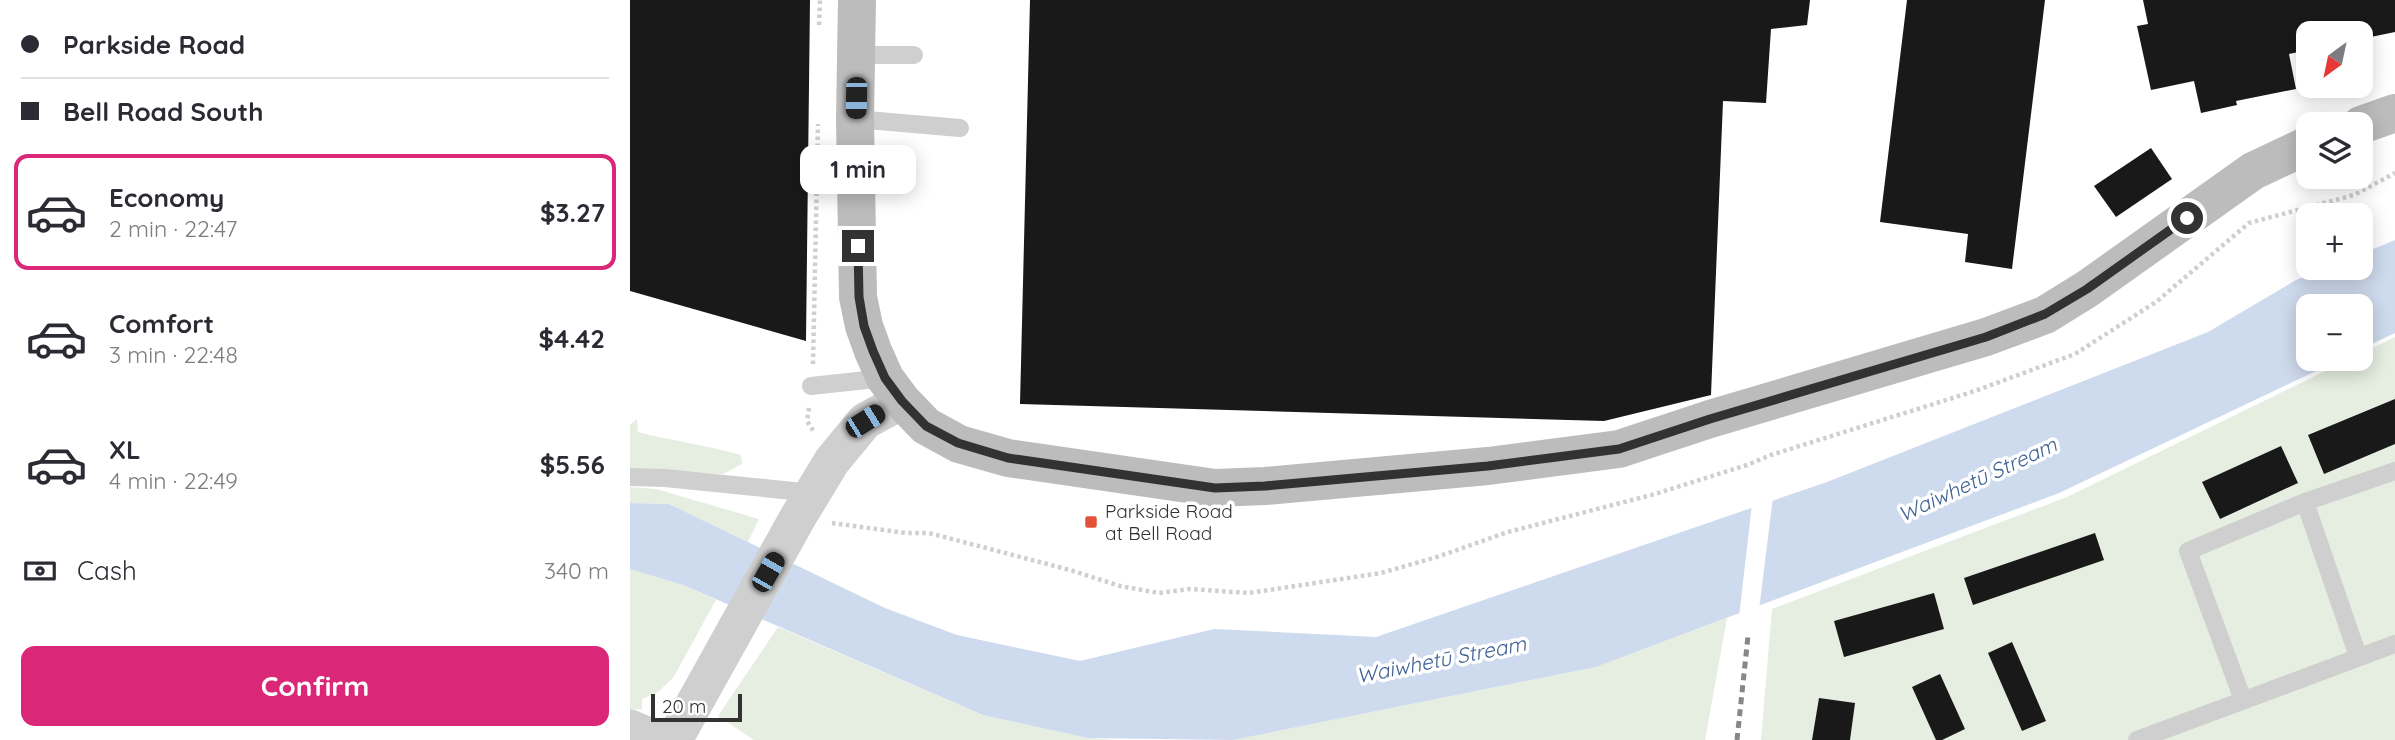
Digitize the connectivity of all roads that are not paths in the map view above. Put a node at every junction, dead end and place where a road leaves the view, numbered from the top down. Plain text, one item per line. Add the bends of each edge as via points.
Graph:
1 (857, 0) edge
2 (857, 55) junction
3 (914, 55) dead end
4 (2395, 113) edge
5 (855, 119) junction
6 (2373, 121) edge
7 (960, 128) dead end
8 (2296, 151) edge
9 (811, 386) road end
10 (894, 390) junction
11 (2395, 471) edge
12 (630, 477) edge
13 (2305, 502) junction
14 (820, 507) junction
15 (2395, 644) edge
16 (2358, 656) junction
17 (2243, 700) junction
18 (630, 729) edge
19 (676, 735) edge
20 (2137, 740) edge

1 - 2 main road
2 - 3 lane
2 - 5 main road
4 - 6 main road
5 - 7 lane
5 - 10 main road via 859,297 864,326
8 - 10 main road via 2253,172 2045,314 1986,337 1619,449 1488,466 1215,488 1008,458 958,443 926,426
9 - 10 lane
10 - 14 street via 832,461
11 - 13 lane
12 - 14 lane via 665,478
13 - 16 lane
13 - 17 lane via 2188,551
14 - 19 street via 782,549
15 - 16 lane
16 - 17 lane
17 - 20 lane
18 - 19 street

